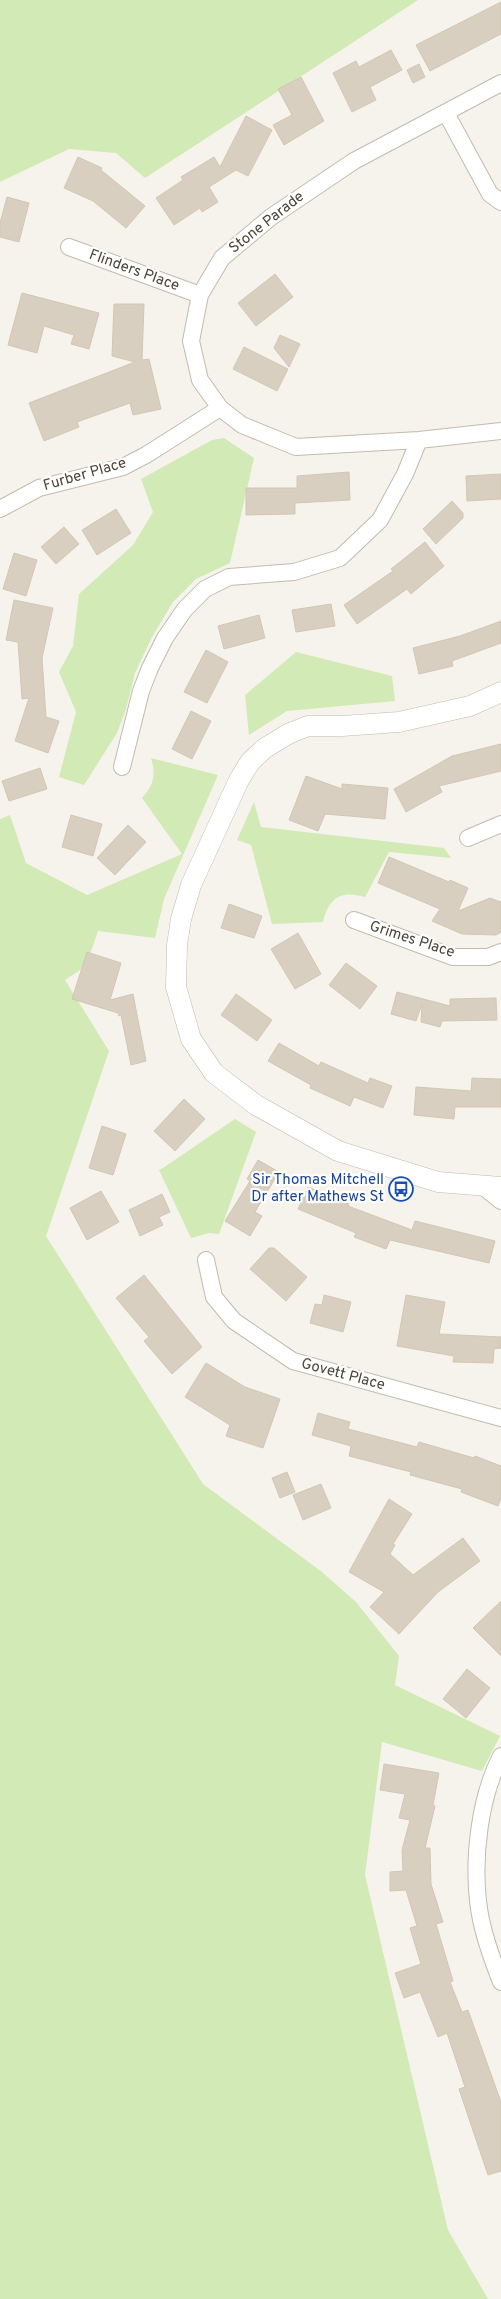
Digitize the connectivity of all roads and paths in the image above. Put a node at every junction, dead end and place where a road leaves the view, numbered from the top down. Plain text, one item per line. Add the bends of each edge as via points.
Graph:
1 (501, 83) edge
2 (446, 113) junction
3 (501, 202) edge
4 (69, 247) dead end
5 (200, 295) junction
6 (220, 408) junction
7 (501, 431) edge
8 (420, 440) junction
9 (0, 509) edge
10 (501, 692) edge
11 (122, 767) dead end
12 (501, 824) edge
13 (468, 838) dead end
14 (354, 920) dead end
15 (501, 952) edge
16 (480, 1185) junction
17 (501, 1187) edge
18 (501, 1201) edge
19 (206, 1260) dead end
20 (501, 1418) edge
21 (501, 1756) edge
22 (501, 1982) edge

1 - 2 street, Stone Parade
2 - 3 street via 490,194
2 - 5 street, Stone Parade via 354,161 271,217 222,258
4 - 5 street, Flinders Place
5 - 6 street, Stone Parade via 191,341 200,380
6 - 8 street, Stone Parade via 242,425 296,447
6 - 9 street, Furber Place via 123,467 39,488
7 - 8 street, Stone Parade
8 - 11 street via 380,520 340,558 294,572 229,577 205,589 185,609 150,668
10 - 16 street via 470,706 399,722 308,726 265,748 250,762 239,780 191,885 177,946 176,988 192,1039 214,1072 256,1105 338,1151 438,1182
12 - 13 street
14 - 15 street, Grimes Place via 453,956 488,957
16 - 17 street
16 - 18 street
19 - 20 street, Govett Place via 214,1297 234,1321 293,1361
21 - 22 street via 490,1777 478,1848 478,1901

